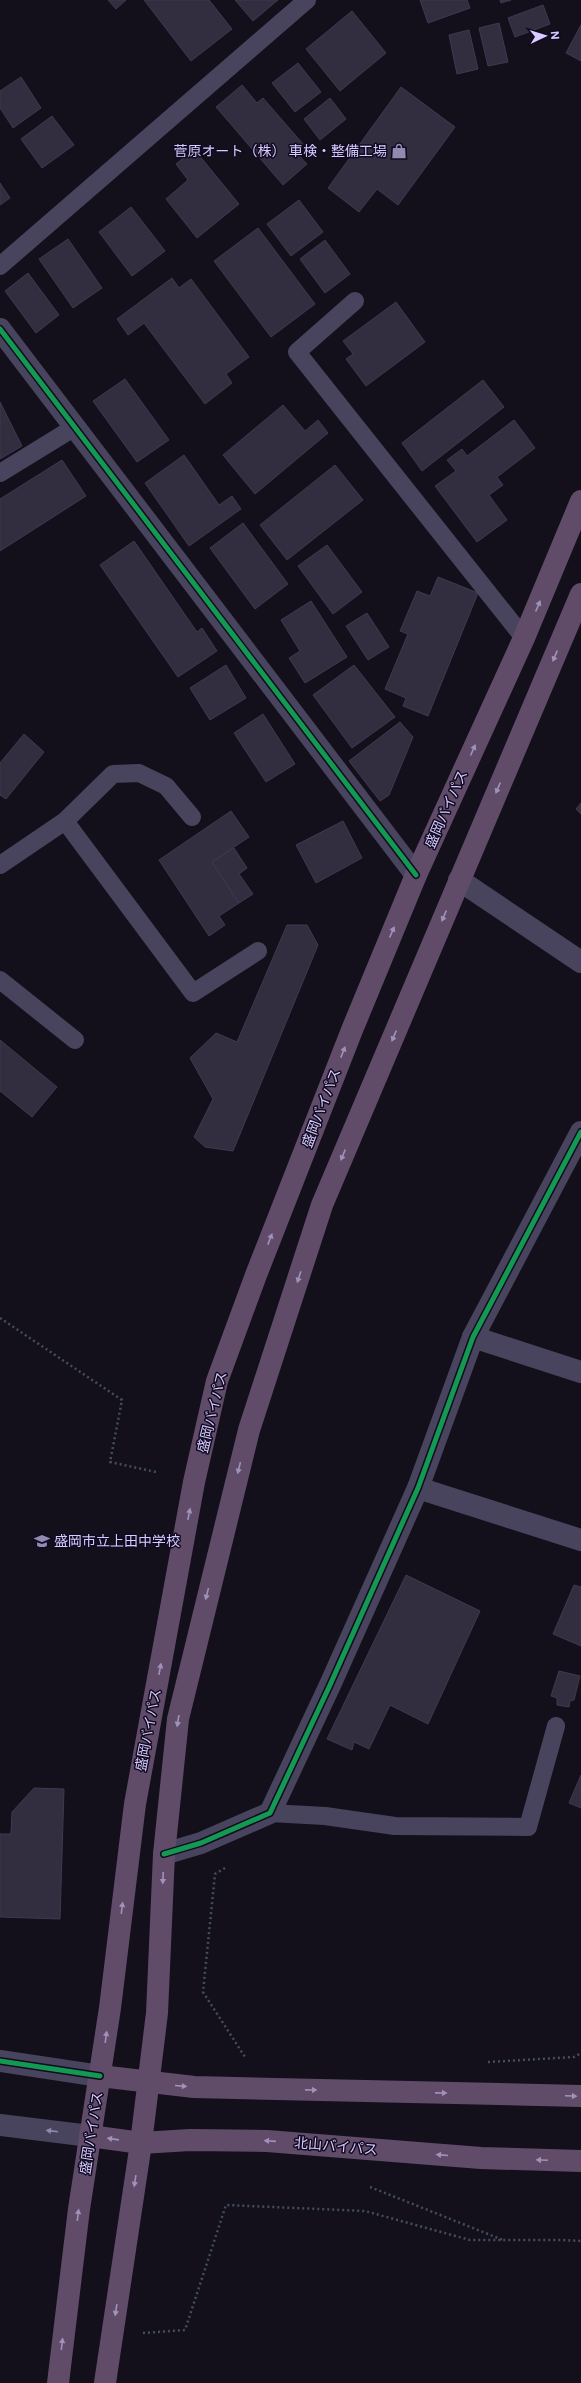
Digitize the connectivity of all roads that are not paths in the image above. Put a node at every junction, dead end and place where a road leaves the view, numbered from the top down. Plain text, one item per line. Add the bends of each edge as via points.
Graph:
1 (307, 0) edge
2 (0, 266) edge
3 (355, 301) dead end
4 (0, 329) edge
5 (75, 427) junction
6 (0, 473) edge
7 (581, 501) edge
8 (581, 594) edge
9 (524, 638) junction
10 (192, 817) dead end
11 (65, 821) junction
12 (0, 865) edge
13 (416, 875) junction
14 (459, 880) junction
15 (258, 951) dead end
16 (581, 962) edge
17 (0, 980) edge
18 (75, 1040) dead end
19 (581, 1132) edge
20 (473, 1337) junction
21 (581, 1372) edge
22 (418, 1488) junction
23 (581, 1540) edge
24 (556, 1726) dead end
25 (270, 1813) junction
26 (164, 1854) junction
27 (0, 2061) edge
28 (100, 2076) junction
29 (148, 2083) junction
30 (581, 2096) edge
31 (0, 2125) edge
32 (90, 2136) junction
33 (141, 2143) junction
34 (581, 2161) edge
35 (58, 2383) edge
36 (105, 2383) edge

1 - 2 lane
3 - 9 lane via 297,352
4 - 5 street
5 - 6 lane
5 - 13 street
9 -> 7 highway, 盛岡バイパス
8 -> 14 highway, 盛岡バイパス
13 -> 9 highway, 盛岡バイパス
10 - 11 lane via 166,786 139,773 113,774
11 - 12 lane
11 - 15 lane via 193,993
28 -> 13 highway, 盛岡バイパス via 135,1804 194,1482 218,1381 264,1252
14 - 16 street
14 -> 26 highway, 盛岡バイパス via 322,1205 249,1430 178,1719
17 - 18 lane
19 - 20 street
20 - 21 street
20 - 22 street
22 - 23 street
22 - 25 street via 334,1678
24 - 25 lane via 528,1827 395,1826 325,1816
25 - 26 street via 201,1843
26 -> 29 highway, 盛岡バイパス via 158,2013
27 - 28 street
28 - 29 highway
28 - 32 highway, 盛岡バイパス
29 -> 30 highway via 202,2087
29 - 33 highway, 盛岡バイパス
32 -> 31 street
33 -> 32 highway, 北山バイパス
35 -> 32 highway, 盛岡バイパス
34 -> 33 highway, 北山バイパス via 481,2158 267,2141 190,2140
33 -> 36 highway, 盛岡バイパス

